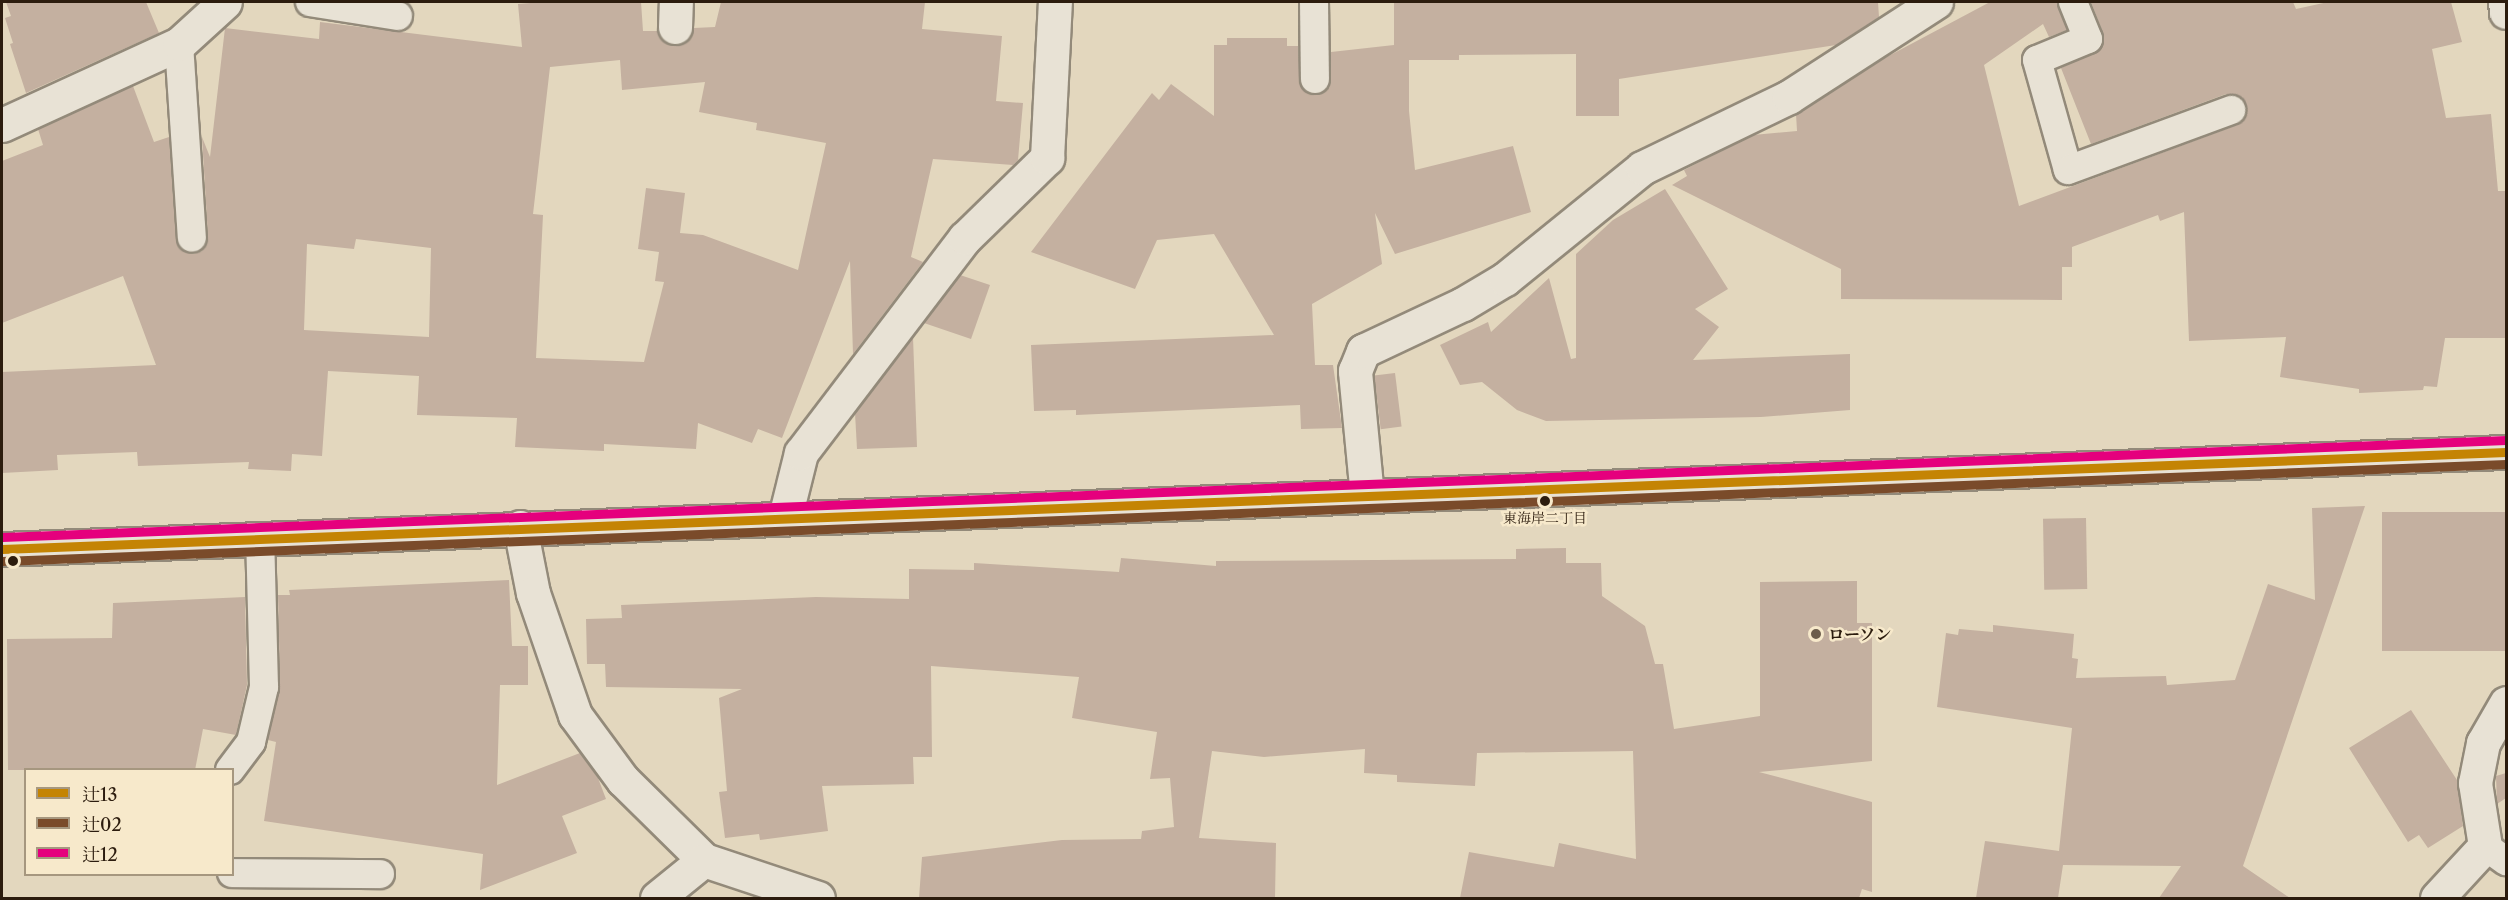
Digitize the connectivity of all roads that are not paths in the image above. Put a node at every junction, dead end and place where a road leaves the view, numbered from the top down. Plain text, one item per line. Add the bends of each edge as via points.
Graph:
1 (225, 2) edge
2 (310, 2) edge
3 (1055, 2) edge
4 (1314, 2) edge
5 (1936, 2) edge
6 (2073, 2) edge
7 (2505, 2) edge
8 (2506, 12) edge
9 (398, 16) dead end
10 (179, 44) junction
11 (1315, 79) dead end
12 (2231, 110) dead end
13 (2, 124) edge
14 (192, 238) dead end
15 (2506, 452) edge
16 (1367, 496) junction
17 (785, 516) junction
18 (520, 527) junction
19 (260, 539) junction
20 (2, 549) edge
21 (2506, 703) edge
22 (232, 768) edge
23 (2496, 854) edge
24 (704, 860) junction
25 (234, 873) edge
26 (380, 874) dead end
27 (657, 898) edge
28 (818, 898) edge
29 (2437, 898) edge

1 - 10 street
2 - 9 lane
3 - 17 street via 1047,158 965,238 801,453
4 - 11 lane
5 - 16 street via 1789,97 1642,168 1505,279 1463,304 1364,351 1355,371
6 - 12 lane via 2088,39 2037,60 2068,170
7 - 8 street
10 - 13 street
10 - 14 lane
15 - 16 street
16 - 17 street
17 - 18 street
18 - 19 street
18 - 24 street via 533,593 575,716 623,780
19 - 20 street
19 - 22 lane via 264,687 251,742
21 - 23 street via 2483,743 2475,783
23 - 29 street
24 - 27 street
24 - 28 street
25 - 26 lane

